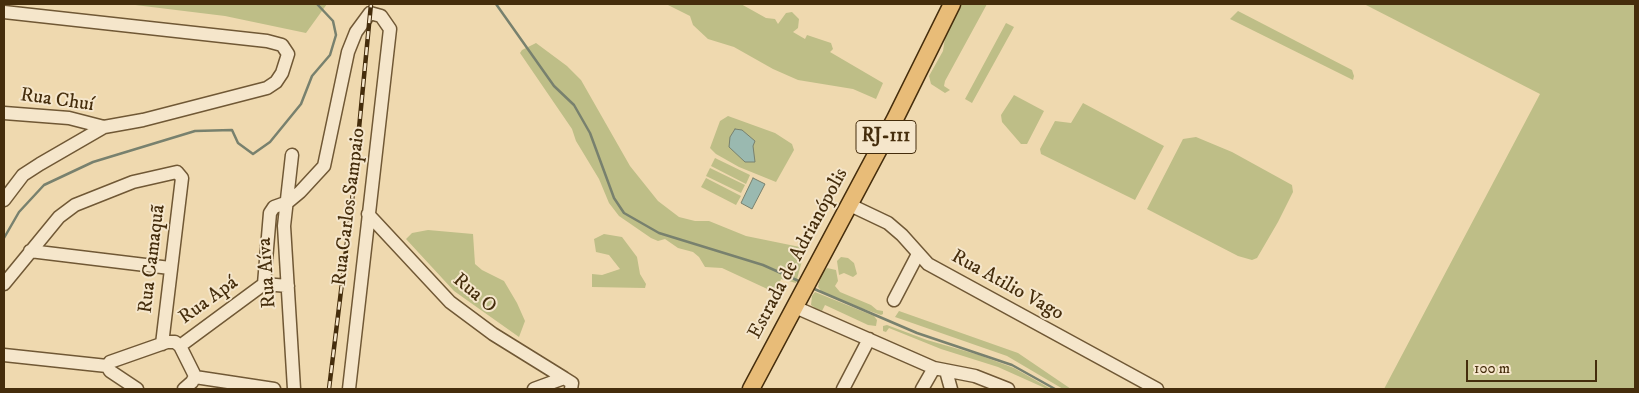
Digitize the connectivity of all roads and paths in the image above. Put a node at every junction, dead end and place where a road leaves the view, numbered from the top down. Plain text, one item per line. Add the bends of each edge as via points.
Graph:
1 (952, 4) edge
2 (4, 12) edge
3 (4, 113) edge
4 (104, 127) junction
5 (292, 154) dead end
6 (4, 200) edge
7 (288, 202) junction
8 (848, 204) junction
9 (368, 214) junction
10 (30, 251) junction
11 (918, 254) junction
12 (170, 268) junction
13 (4, 284) edge
14 (264, 284) junction
15 (288, 286) junction
16 (894, 300) dead end
17 (797, 304) junction
18 (870, 339) junction
19 (162, 344) junction
20 (180, 346) junction
21 (4, 354) edge
22 (107, 366) junction
23 (940, 369) junction
24 (196, 378) junction
25 (559, 380) junction
26 (137, 389) edge
27 (184, 389) edge
28 (274, 389) edge
29 (294, 389) edge
30 (349, 389) edge
31 (534, 389) edge
32 (571, 389) edge
33 (751, 389) edge
34 (843, 389) edge
35 (922, 389) edge
36 (951, 389) edge
37 (1008, 389) edge
38 (1157, 389) edge

1 - 8 main road, Estrada de Adrianópolis / RJ-111
2 - 4 street via 267,41 286,49 287,64 276,82 267,88
3 - 4 street, Rua Chuí via 69,118
4 - 6 street via 23,175
5 - 7 street, Rua Aíva
7 - 9 street, Rua Carlos Sampaio via 318,176 326,162 340,83 356,32 370,13 381,16 390,29
7 - 14 street, Rua Carlos Sampaio via 274,207 270,213
7 - 15 street, Rua Aíva via 284,226
8 - 11 street, Rua Atilio Vago via 888,224
8 - 17 main road, Estrada de Adrianópolis / RJ-111
9 - 25 street, Rua O via 450,302
9 - 30 street, Rua Carlos Sampaio
10 - 12 street
10 - 12 street, Rua Camaquã via 59,217 75,205 133,182 177,172 182,178
10 - 13 street
11 - 16 street
11 - 38 street, Rua Atilio Vago via 928,264
12 - 19 street, Rua Camaquã
14 - 15 street, Rua Apá
14 - 20 street, Rua Apá
15 - 29 street, Rua Aíva
17 - 18 street
17 - 33 main road, Estrada de Adrianópolis / RJ-111
18 - 23 street
18 - 34 street
19 - 20 street via 172,341
19 - 22 street via 110,362
20 - 24 street
21 - 22 street
22 - 26 street
23 - 35 street
23 - 36 street
23 - 37 street via 975,376
24 - 27 street
24 - 28 street
25 - 31 street
25 - 32 street via 572,382

